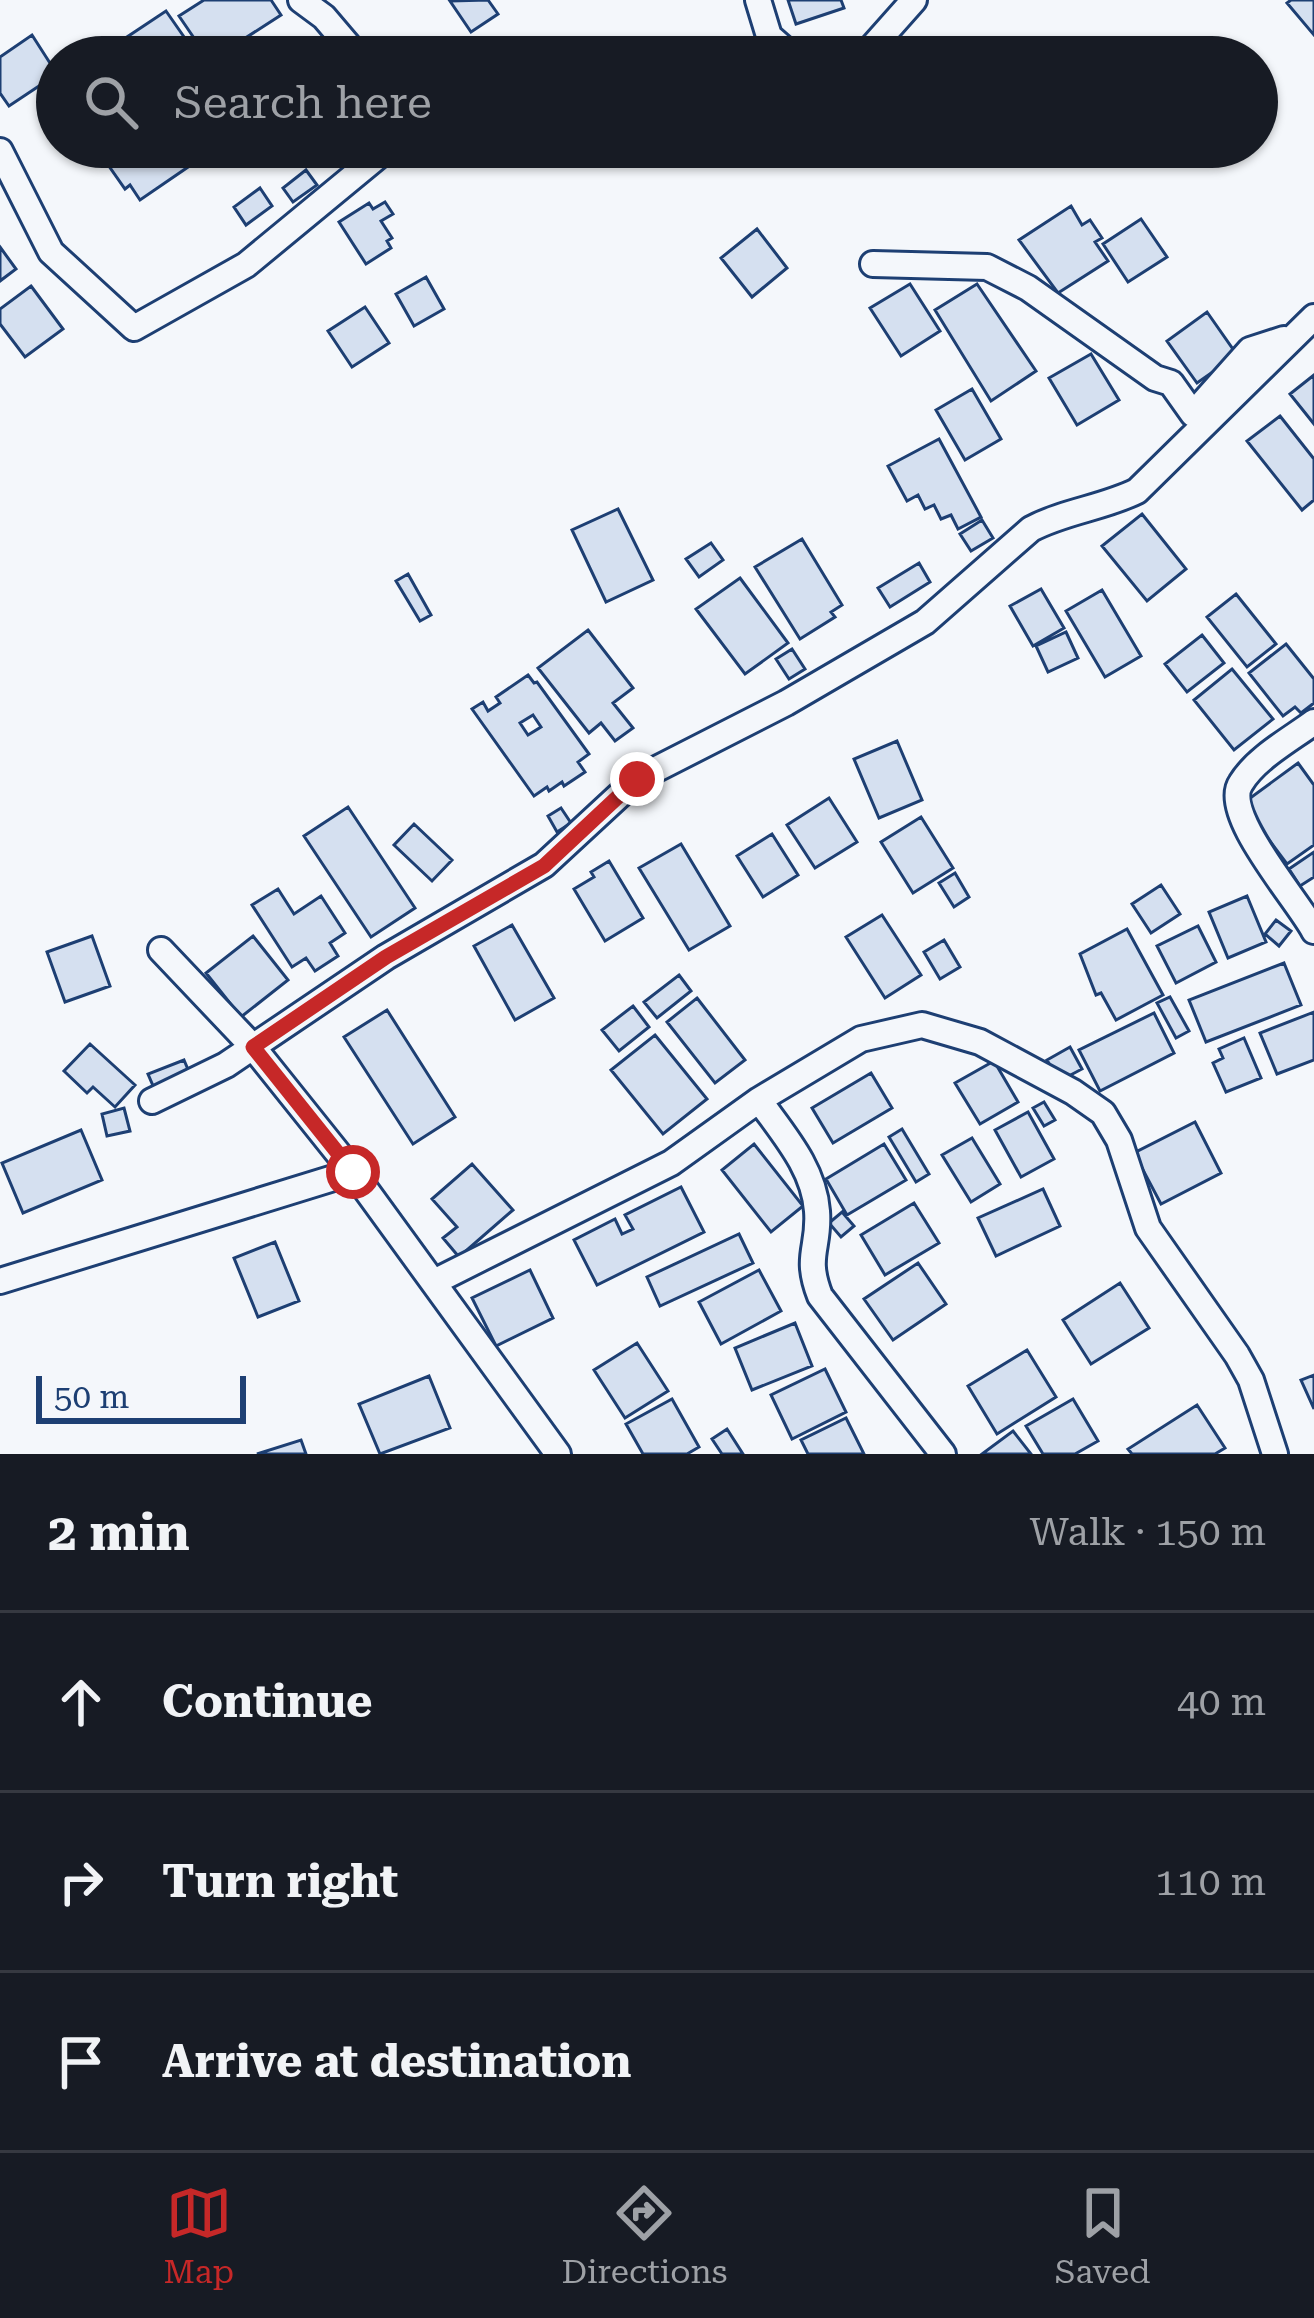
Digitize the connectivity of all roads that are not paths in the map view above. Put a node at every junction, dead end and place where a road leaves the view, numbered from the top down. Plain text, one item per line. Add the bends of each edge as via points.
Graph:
1 (301, 0) edge
2 (758, 0) edge
3 (914, 0) edge
4 (340, 36) edge
5 (769, 36) edge
6 (882, 36) edge
7 (0, 151) edge
8 (364, 168) edge
9 (873, 264) dead end
10 (1314, 317) edge
11 (1292, 336) junction
12 (1314, 722) edge
13 (1314, 931) edge
14 (161, 950) dead end
15 (253, 1047) junction
16 (759, 1100) junction
17 (152, 1101) dead end
18 (353, 1172) junction
19 (0, 1281) edge
20 (436, 1281) junction
21 (558, 1454) edge
22 (943, 1454) edge
23 (1275, 1454) edge

1 - 4 street
2 - 5 street
3 - 6 street
7 - 8 street via 51,252 134,328 246,265
9 - 11 street via 987,267 1171,383 1192,414 1250,350
10 - 11 street
11 - 15 street via 1137,491 1031,529 925,622 637,779 544,866 386,957
12 - 13 street via 1238,785 1235,804
14 - 15 street
15 - 17 street
15 - 18 street
16 - 20 street via 671,1163
16 - 22 street via 806,1168 817,1203 811,1272 820,1296
16 - 23 street via 861,1039 922,1025 980,1042 1072,1092 1102,1113 1119,1140 1148,1228 1237,1355
18 - 19 street
18 - 20 street
20 - 21 street

